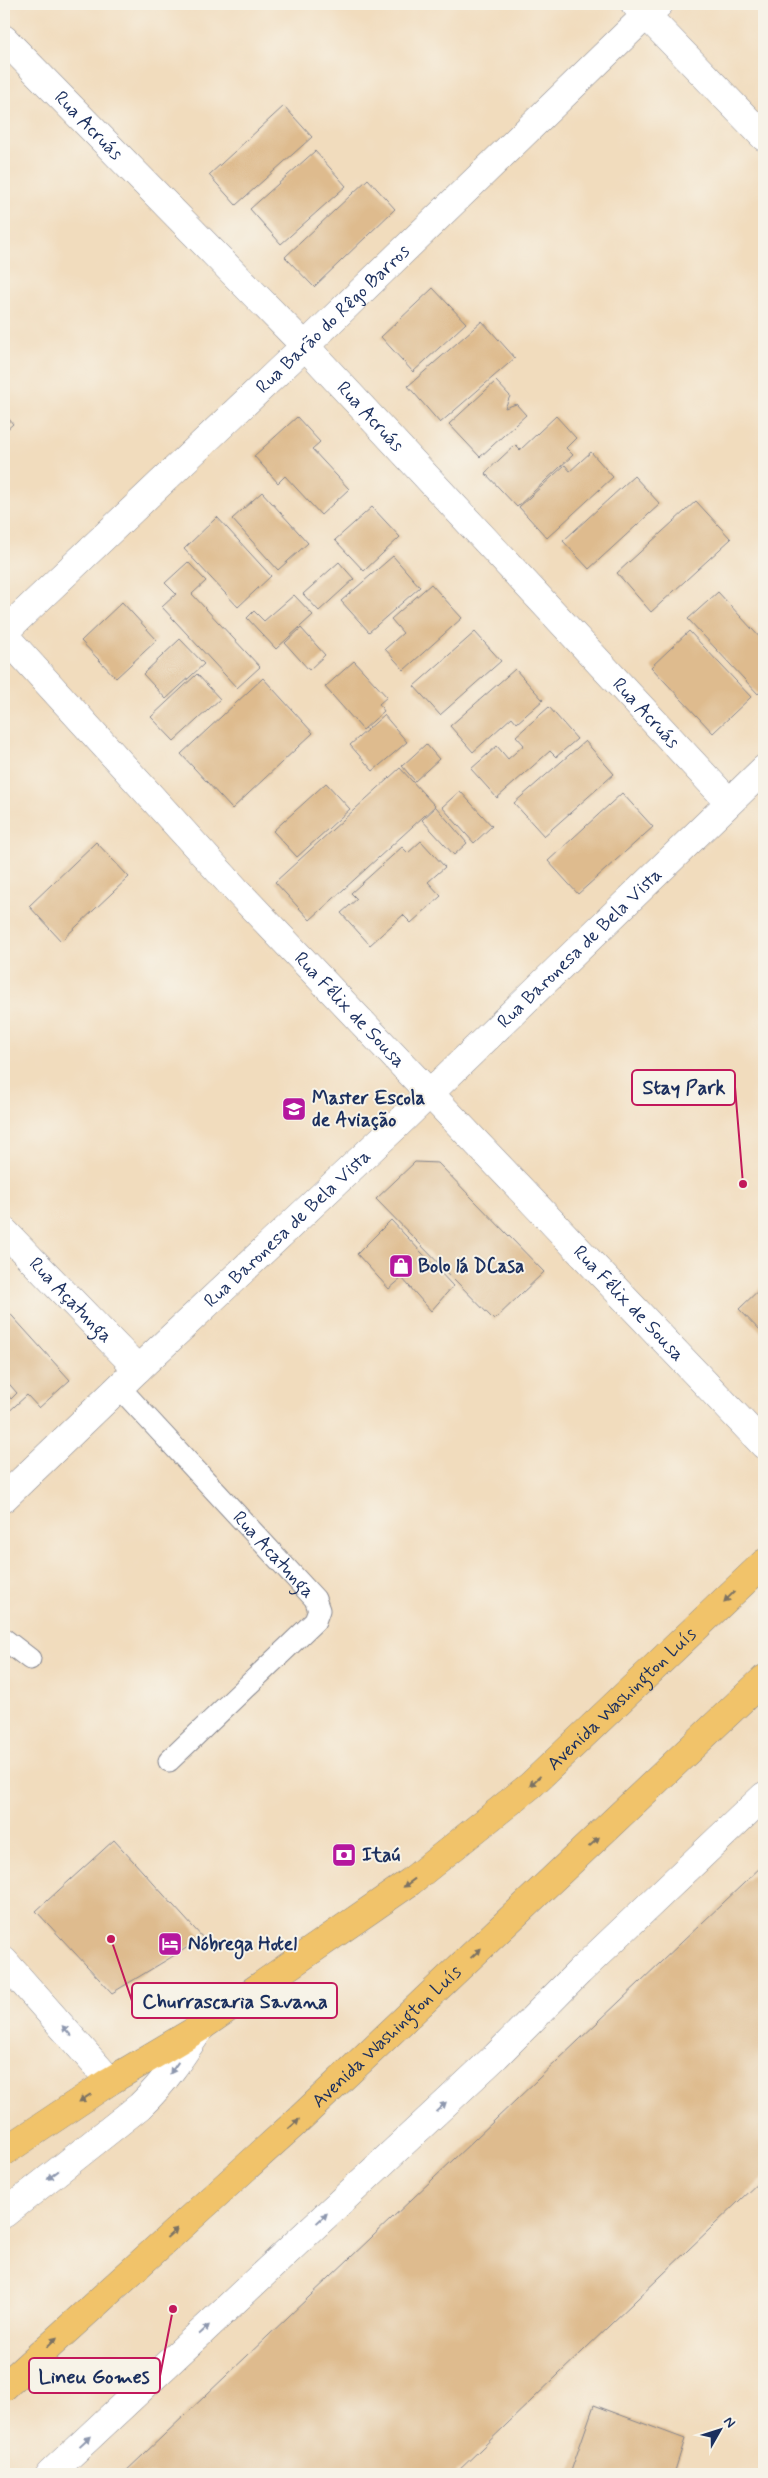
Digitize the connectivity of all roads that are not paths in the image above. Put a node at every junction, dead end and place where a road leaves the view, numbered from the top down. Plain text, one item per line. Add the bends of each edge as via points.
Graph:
1 (647, 8) edge
2 (4, 40) edge
3 (764, 137) edge
4 (305, 346) junction
5 (4, 634) edge
6 (764, 769) edge
7 (729, 802) junction
8 (430, 1093) junction
9 (4, 1231) edge
10 (129, 1378) junction
11 (764, 1445) edge
12 (4, 1498) edge
13 (764, 1563) edge
14 (4, 1638) edge
15 (30, 1658) dead end
16 (764, 1680) edge
17 (169, 1760) dead end
18 (764, 1796) edge
19 (4, 1962) edge
20 (201, 2027) junction
21 (110, 2082) junction
22 (4, 2152) edge
23 (4, 2214) edge
24 (4, 2387) edge
25 (50, 2474) edge

1 - 3 street
1 - 4 street, Rua Barão do Rêgo Barros
2 - 4 street, Rua Acruás
4 - 5 street, Rua Barão do Rêgo Barros
4 - 7 street, Rua Acruás
5 - 8 street, Rua Félix de Sousa via 237,892
6 - 7 street, Rua Baronesa de Bela Vista
7 - 8 street, Rua Baronesa de Bela Vista
8 - 10 street, Rua Baronesa de Bela Vista
8 - 11 street, Rua Félix de Sousa
9 - 10 street, Rua Açatunga
10 - 12 street, Rua Baronesa de Bela Vista
10 - 17 lane, Rua Acatunga via 315,1599 319,1610 315,1621
13 -> 20 highway, Avenida Washington Luís via 531,1785 410,1882
14 - 15 lane
24 -> 16 highway, Avenida Washington Luís via 294,2124
25 -> 18 street via 496,2056
21 -> 19 street
20 - 21 highway, Avenida Washington Luís
20 -> 23 street via 174,2069 140,2106
21 -> 22 highway, Avenida Washington Luís

